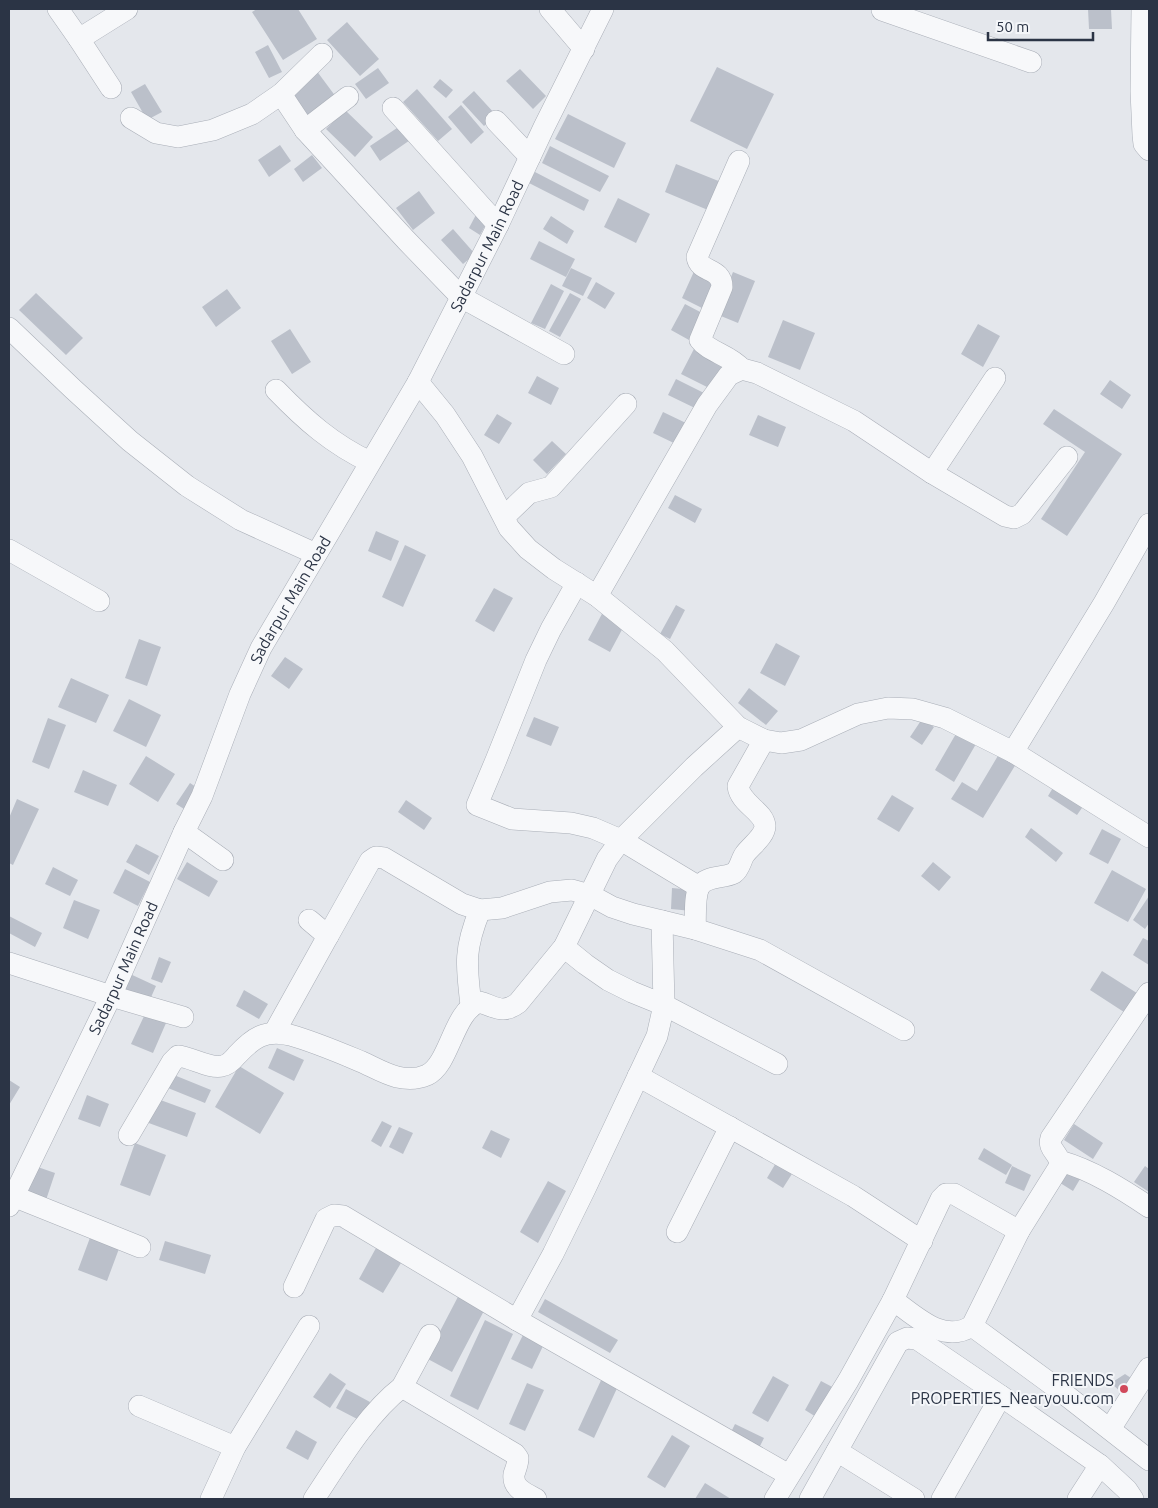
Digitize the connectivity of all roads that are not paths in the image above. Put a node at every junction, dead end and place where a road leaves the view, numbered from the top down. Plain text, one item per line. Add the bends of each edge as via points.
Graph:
1 (58, 9) edge
2 (127, 9) edge
3 (550, 9) edge
4 (603, 9) edge
5 (1142, 9) edge
6 (882, 10) dead end
7 (79, 39) junction
8 (584, 49) junction
9 (322, 54) dead end
10 (1031, 62) dead end
11 (111, 88) dead end
12 (281, 94) junction
13 (348, 98) dead end
14 (393, 108) dead end
15 (130, 118) dead end
16 (496, 121) dead end
17 (305, 130) junction
18 (1149, 150) edge
19 (530, 157) junction
20 (739, 161) dead end
21 (498, 225) junction
22 (461, 297) junction
23 (9, 328) edge
24 (564, 354) dead end
25 (742, 369) junction
26 (995, 378) dead end
27 (418, 382) junction
28 (276, 390) dead end
29 (626, 404) dead end
30 (1067, 457) dead end
31 (370, 462) junction
32 (932, 473) junction
33 (504, 517) junction
34 (1149, 524) edge
35 (9, 550) edge
36 (316, 554) junction
37 (577, 583) junction
38 (597, 596) junction
39 (99, 601) dead end
40 (738, 727) junction
41 (764, 740) junction
42 (1013, 752) junction
43 (184, 832) junction
44 (1149, 837) edge
45 (620, 840) junction
46 (223, 860) dead end
47 (699, 887) junction
48 (590, 895) junction
49 (480, 910) junction
50 (309, 920) dead end
51 (662, 921) junction
52 (695, 929) junction
53 (328, 936) junction
54 (564, 946) junction
55 (9, 963) edge
56 (1149, 993) edge
57 (111, 996) junction
58 (471, 1005) junction
59 (664, 1005) junction
60 (183, 1016) dead end
61 (904, 1030) dead end
62 (274, 1033) junction
63 (777, 1064) dead end
64 (638, 1076) junction
65 (730, 1127) junction
66 (129, 1136) dead end
67 (1060, 1161) junction
68 (11, 1201) edge
69 (1149, 1207) edge
70 (1019, 1231) junction
71 (677, 1232) dead end
72 (922, 1240) junction
73 (140, 1247) dead end
74 (294, 1288) dead end
75 (893, 1300) junction
76 (517, 1320) junction
77 (309, 1326) dead end
78 (972, 1326) junction
79 (430, 1334) dead end
80 (1149, 1368) edge
81 (402, 1387) junction
82 (1002, 1396) junction
83 (139, 1406) dead end
84 (1110, 1430) junction
85 (235, 1447) junction
86 (837, 1451) junction
87 (1149, 1460) edge
88 (1100, 1465) junction
89 (789, 1476) junction
90 (211, 1499) edge
91 (314, 1499) edge
92 (536, 1499) edge
93 (775, 1499) edge
94 (810, 1499) edge
95 (914, 1499) edge
96 (942, 1499) edge
97 (1078, 1499) edge
98 (1132, 1499) edge

1 - 7 street
2 - 7 street
3 - 8 street
4 - 8 street, Sadarpur Main Road
5 - 18 street via 1142,118 1144,144
6 - 10 street
7 - 11 street
8 - 19 street, Sadarpur Main Road
9 - 12 street
12 - 15 street via 252,114 212,130 178,137 156,133
12 - 17 street
13 - 17 street
14 - 21 street
16 - 19 street
17 - 22 street
19 - 21 street, Sadarpur Main Road
20 - 25 street via 697,262 722,280 700,340
21 - 22 street, Sadarpur Main Road
22 - 24 street
22 - 27 street, Sadarpur Main Road
23 - 36 street via 72,390 187,486 241,520
25 - 32 street via 757,373 854,421
25 - 38 street via 728,375 708,406
26 - 32 street
27 - 31 street, Sadarpur Main Road
27 - 33 street via 472,456
28 - 31 street via 325,436
29 - 33 street via 551,487 529,492
30 - 32 street via 1022,514 1014,518 1005,516
31 - 36 street, Sadarpur Main Road
33 - 37 street via 509,528 528,549
34 - 42 street
35 - 39 street
36 - 43 street, Sadarpur Main Road via 262,648 240,694 202,796
37 - 38 street
37 - 45 street via 536,660 477,805 512,820 571,822
38 - 40 street via 665,651
40 - 41 street
40 - 45 street
41 - 42 street via 781,743 801,740 858,714 888,708 913,708 945,718
41 - 47 street via 738,786 742,798 764,822 763,833 733,874 705,881
42 - 44 street
43 - 46 street
43 - 57 street, Sadarpur Main Road
45 - 47 street
45 - 48 street
47 - 52 street
48 - 49 street via 572,890 550,892 502,908
48 - 51 street via 612,907
48 - 54 street
49 - 53 street via 462,904 384,858 376,857 370,861
49 - 58 street via 466,954
50 - 53 street
51 - 52 street
51 - 59 street
52 - 61 street via 772,955
53 - 62 street
54 - 58 street via 518,1003 509,1009 478,1002
54 - 59 street via 608,980
55 - 57 street
56 - 67 street via 1051,1138 1050,1144
57 - 60 street
57 - 68 street, Sadarpur Main Road
58 - 62 street via 438,1066 428,1075 416,1078 397,1077 336,1051
59 - 63 street
59 - 64 street via 657,1036
62 - 66 street via 251,1040 222,1067 178,1056
64 - 65 street
64 - 76 street via 553,1254
65 - 71 street
65 - 72 street via 853,1196
67 - 69 street via 1093,1174
67 - 70 street via 1060,1167
68 - 73 street
70 - 72 street via 954,1194 946,1194
70 - 78 street
72 - 75 street
74 - 76 street via 326,1219 334,1215 343,1216
75 - 78 street via 936,1329 951,1334
75 - 89 street via 848,1382
76 - 89 street
77 - 85 street
78 - 84 street
79 - 81 street
80 - 84 street
81 - 91 street via 394,1392 348,1447
81 - 92 street via 514,1454 518,1458 515,1484
82 - 86 street via 917,1339 907,1338 898,1342
82 - 88 street
82 - 96 street
83 - 85 street
84 - 87 street
85 - 90 street
86 - 94 street
86 - 95 street
88 - 97 street
88 - 98 street via 1127,1490
89 - 93 street

